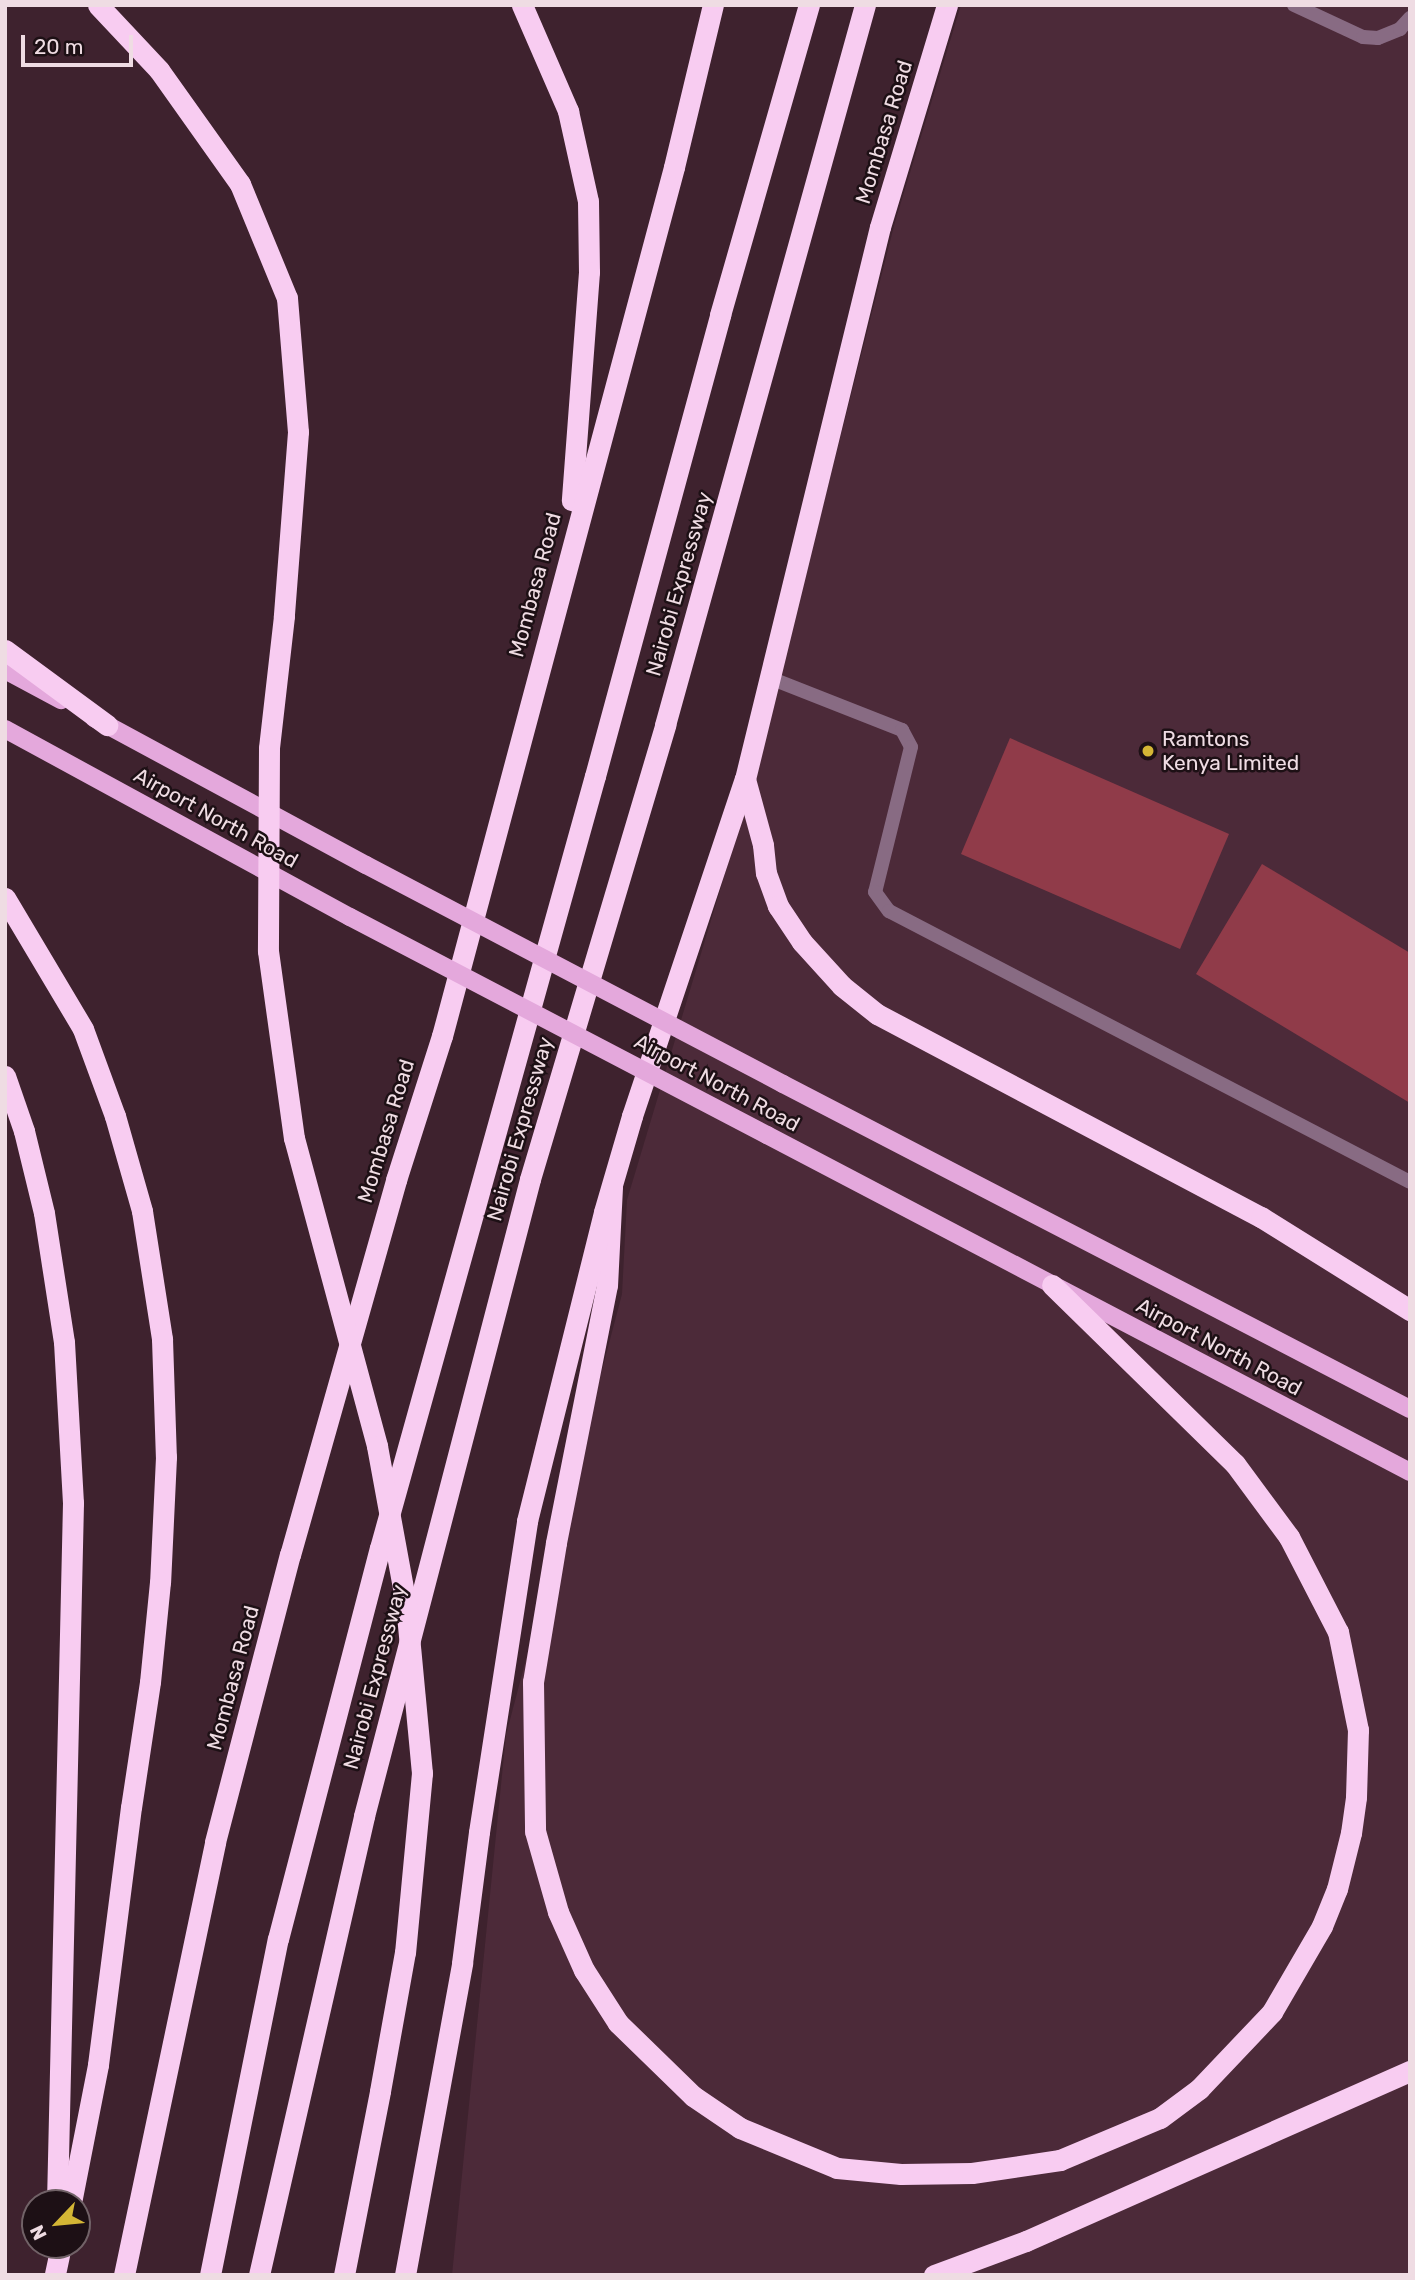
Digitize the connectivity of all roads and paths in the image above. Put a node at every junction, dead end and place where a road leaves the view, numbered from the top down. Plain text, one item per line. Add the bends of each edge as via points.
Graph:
1 (98, 5) edge
2 (522, 5) edge
3 (713, 5) edge
4 (809, 5) edge
5 (865, 5) edge
6 (947, 5) edge
7 (1294, 5) edge
8 (1410, 18) edge
9 (566, 561) junction
10 (5, 650) edge
11 (5, 670) edge
12 (770, 678) junction
13 (107, 725) junction
14 (5, 729) edge
15 (745, 779) junction
16 (5, 898) edge
17 (5, 1076) edge
18 (1410, 1182) edge
19 (612, 1187) junction
20 (1052, 1285) junction
21 (1410, 1310) edge
22 (1410, 1409) edge
23 (1410, 1472) edge
24 (1410, 2071) edge
25 (57, 2189) edge
26 (74, 2189) edge
27 (124, 2275) edge
28 (210, 2275) edge
29 (258, 2275) edge
30 (344, 2275) edge
31 (405, 2275) edge
32 (934, 2275) edge

1 - 30 highway, bridge via 159,70 240,184 287,298 298,432 269,748 268,951 294,1138 377,1447 406,1604 422,1773 405,1952
2 - 9 highway via 568,110 588,201 589,272
3 - 9 highway, Mombasa Road via 674,167
4 - 28 highway, Nairobi Expressway via 380,1548 278,1939
5 - 29 highway, Nairobi Expressway via 665,726 530,1179 364,1815
6 - 12 highway, Mombasa Road via 880,227
7 - 8 lane via 1363,37 1378,38 1400,29
9 - 27 highway, Mombasa Road via 442,1035 369,1273 215,1842
10 - 13 highway
11 - 13 main road, Airport North Road
12 - 15 highway, Mombasa Road
12 - 18 lane via 902,730 911,747 875,892 889,911
13 - 22 main road, Airport North Road, bridge via 783,1084
14 - 20 main road, Airport North Road, bridge via 350,917
15 - 19 highway, Mombasa Road
15 - 21 highway via 778,906 802,943 877,1014 1261,1217
16 - 26 highway via 83,1029 115,1116 142,1211 162,1339 166,1457 150,1682 98,2065
17 - 25 highway via 44,1213 64,1342 73,1503
19 - 20 highway via 607,1285 533,1682 535,1831 558,1912 584,1970 618,2023 692,2096 740,2128 837,2168 901,2174 972,2173 1060,2160 1160,2118 1199,2089 1272,2012 1322,1926 1351,1833 1358,1730 1338,1632 1289,1537 1235,1464
19 - 31 highway, Mombasa Road via 527,1521 462,1963
20 - 23 main road, Airport North Road
24 - 32 highway via 1026,2241

